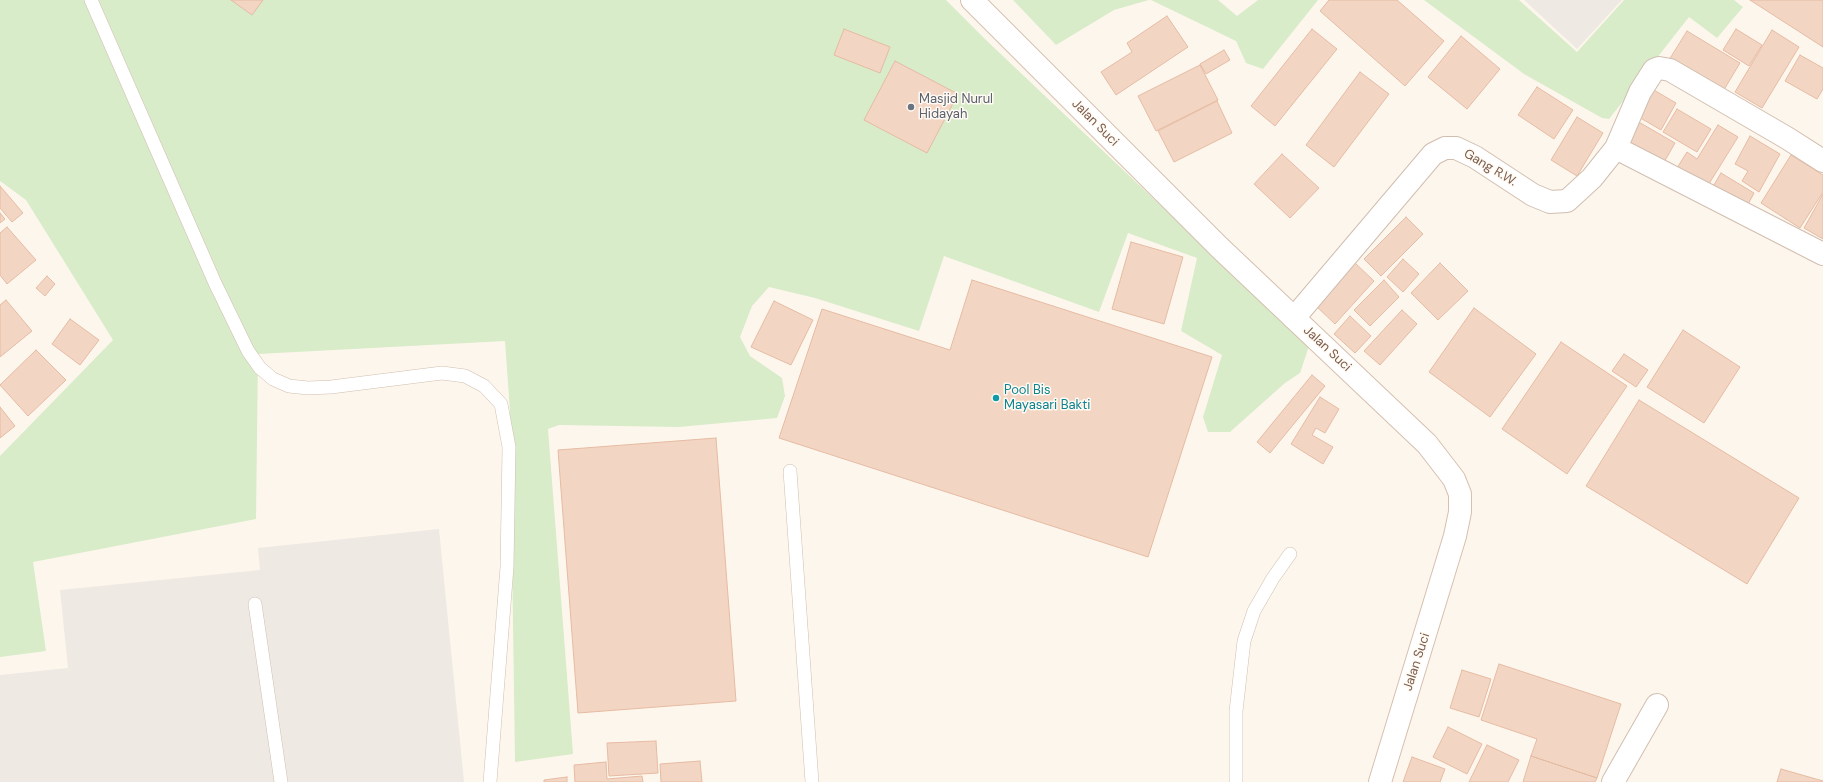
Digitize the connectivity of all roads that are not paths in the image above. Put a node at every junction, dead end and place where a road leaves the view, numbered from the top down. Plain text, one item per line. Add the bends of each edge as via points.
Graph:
1 (92, 0) edge
2 (972, 0) edge
3 (1616, 148) junction
4 (1823, 161) edge
5 (1823, 254) edge
6 (1294, 318) junction
7 (790, 471) dead end
8 (1290, 554) dead end
9 (255, 604) dead end
10 (1657, 705) dead end
11 (281, 782) edge
12 (490, 782) edge
13 (812, 782) edge
14 (1236, 782) edge
15 (1380, 782) edge
16 (1612, 782) edge

1 - 12 lane via 215,283 248,351 260,368 283,384 308,388 442,373 465,376 484,386 501,404 509,447 507,567
2 - 6 street, Jalan Suci
3 - 4 street, Gang R.W. via 1640,92 1654,70 1664,68
3 - 5 street
3 - 6 street, Gang R.W. via 1592,178 1567,201 1550,202 1533,195 1475,157 1456,148 1445,148 1433,154
6 - 15 street, Jalan Suci via 1427,444 1454,479 1460,494 1460,512 1453,543
7 - 13 lane
8 - 14 lane via 1254,611 1244,641 1236,711
9 - 11 lane
10 - 16 street

